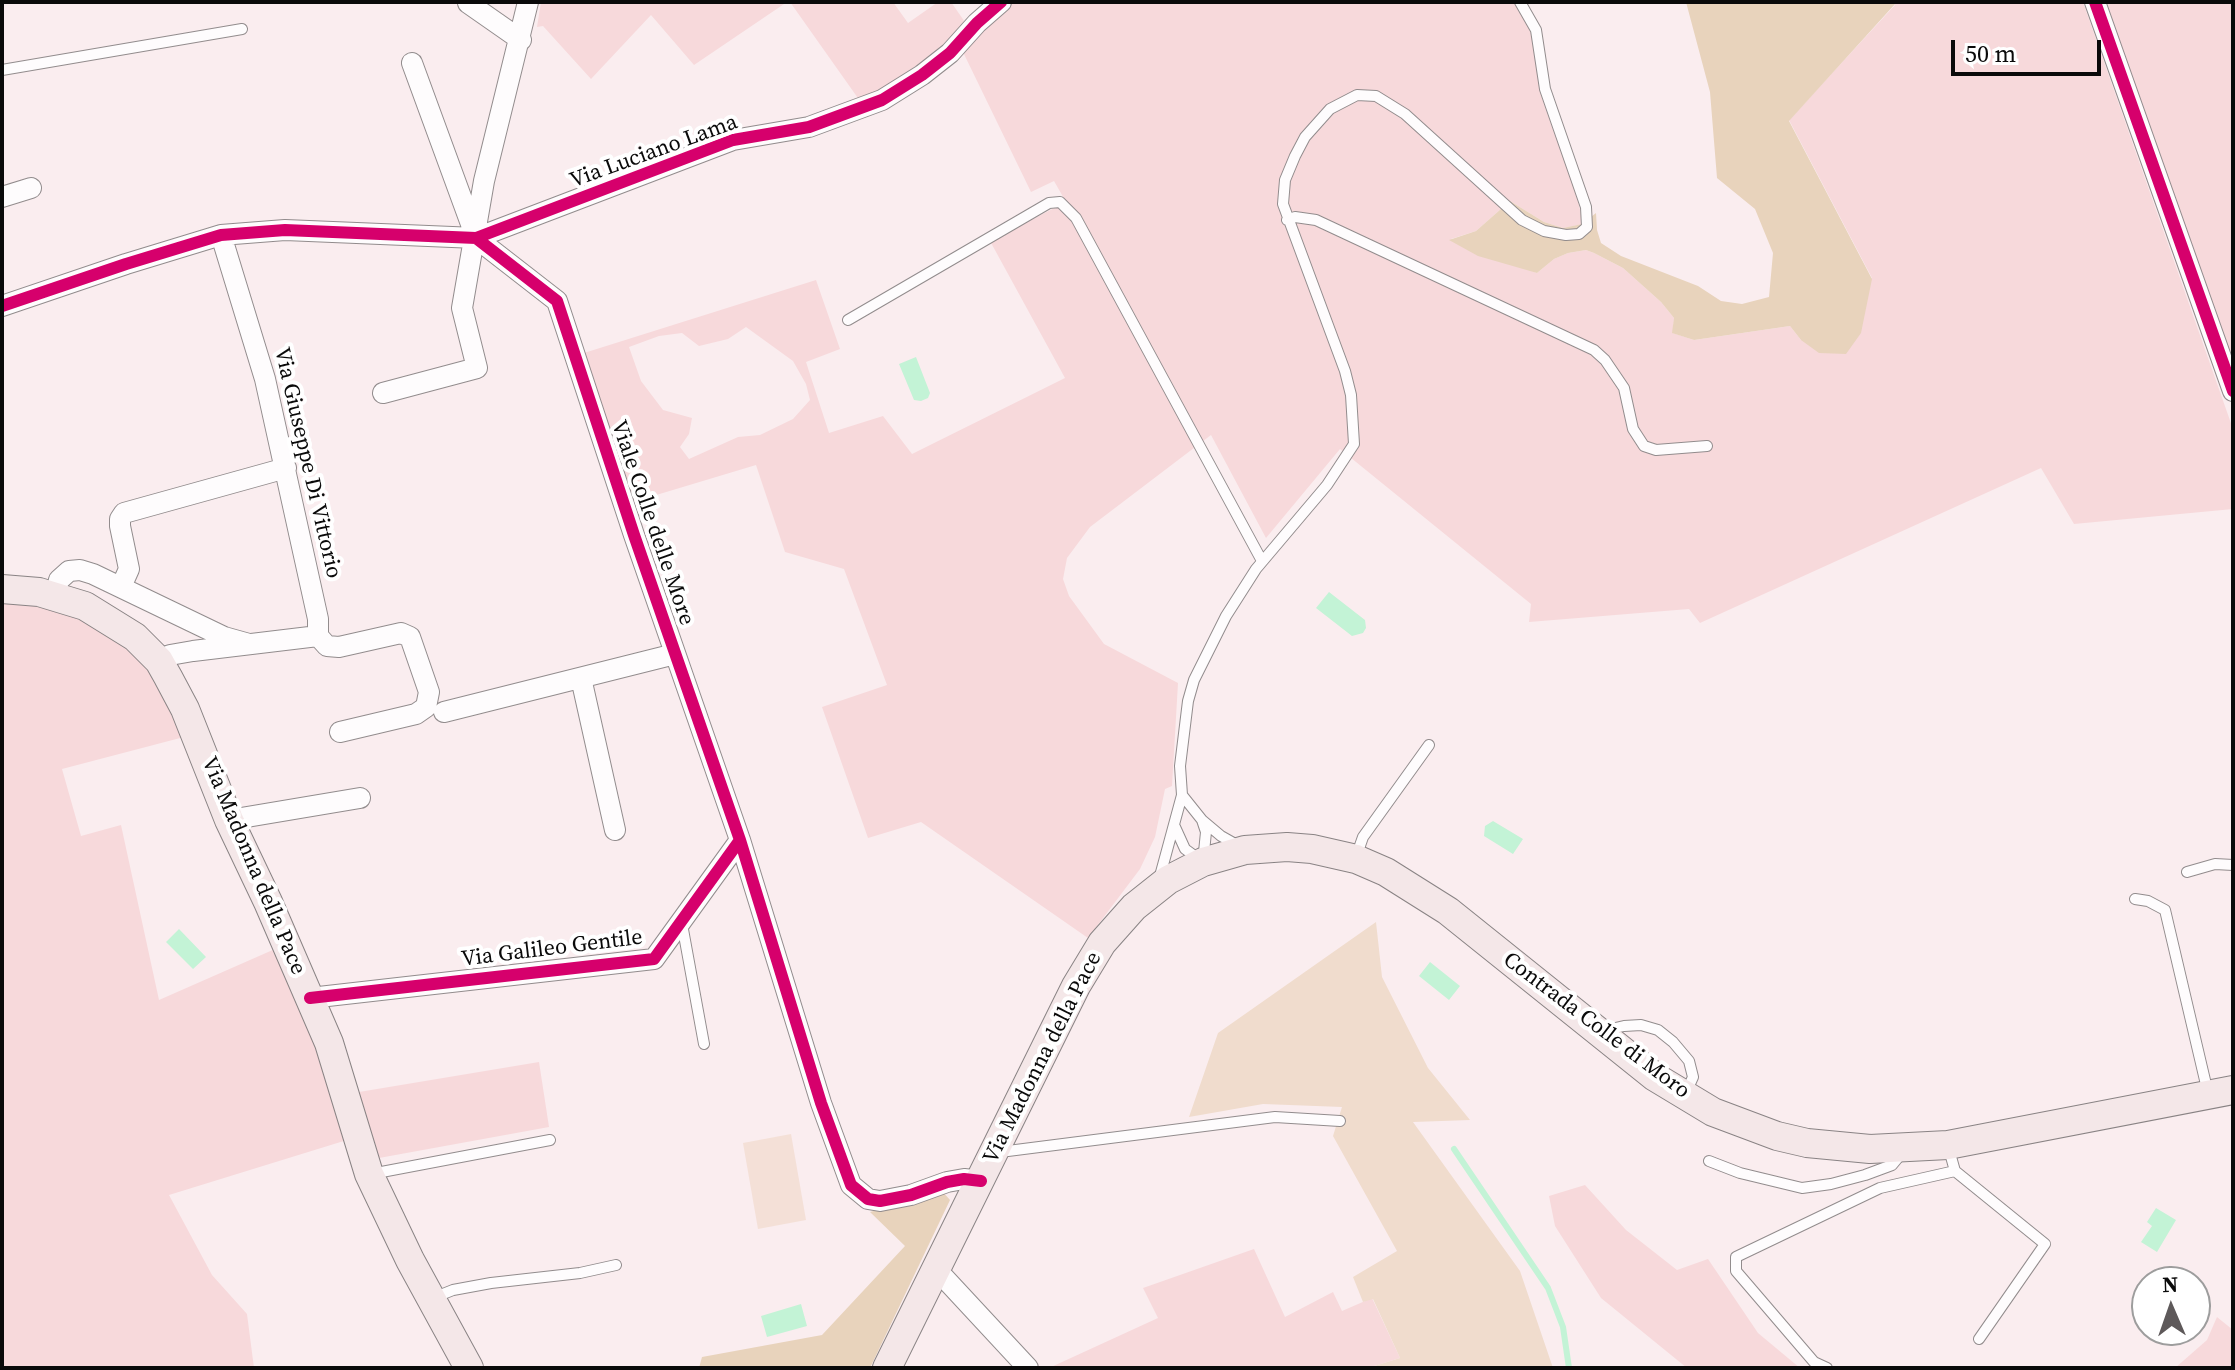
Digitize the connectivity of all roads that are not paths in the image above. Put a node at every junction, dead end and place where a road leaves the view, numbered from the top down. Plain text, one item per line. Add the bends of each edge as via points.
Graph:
1 (528, 2) edge
2 (1001, 2) edge
3 (1520, 2) edge
4 (2095, 2) edge
5 (468, 3) edge
6 (242, 29) dead end
7 (521, 40) junction
8 (412, 63) dead end
9 (2, 70) edge
10 (31, 188) dead end
11 (2, 197) edge
12 (1287, 220) junction
13 (221, 235) junction
14 (476, 238) junction
15 (2, 306) edge
16 (848, 320) dead end
17 (2233, 391) edge
18 (383, 393) dead end
19 (1707, 446) dead end
20 (286, 468) junction
21 (1262, 561) junction
22 (121, 587) junction
23 (2, 589) edge
24 (55, 595) junction
25 (318, 636) junction
26 (249, 644) junction
27 (675, 654) junction
28 (159, 661) junction
29 (581, 678) junction
30 (444, 712) dead end
31 (340, 732) dead end
32 (1429, 745) dead end
33 (1182, 795) junction
34 (360, 798) dead end
35 (229, 820) junction
36 (1202, 820) junction
37 (1174, 824) junction
38 (615, 830) dead end
39 (740, 840) junction
40 (1287, 847) joint
41 (1245, 850) junction
42 (1356, 859) junction
43 (1203, 862) junction
44 (2233, 865) edge
45 (2187, 872) dead end
46 (1153, 890) junction
47 (2135, 899) dead end
48 (682, 921) junction
49 (310, 998) junction
50 (1604, 1037) junction
51 (704, 1044) dead end
52 (2221, 1092) edge
53 (1685, 1097) junction
54 (1340, 1121) dead end
55 (550, 1140) dead end
56 (1906, 1148) junction
57 (994, 1152) junction
58 (1952, 1158) junction
59 (1709, 1161) dead end
60 (369, 1174) junction
61 (981, 1181) junction
62 (616, 1265) dead end
63 (937, 1270) junction
64 (431, 1299) junction
65 (1979, 1339) dead end
66 (469, 1368) edge
67 (887, 1368) edge
68 (1028, 1368) edge
69 (1827, 1368) edge

1 - 7 street
2 - 14 street, Via Luciano Lama via 950,53 882,100 809,127 733,140
3 - 12 lane via 1536,30 1545,89 1586,207 1587,227 1566,235 1522,220 1392,104 1357,95 1330,109 1305,137 1285,180
4 - 17 street
5 - 7 street
6 - 9 lane
7 - 14 street via 490,155
8 - 14 street
10 - 11 street
12 - 19 lane via 1316,220 1594,350 1624,388 1633,429 1644,446
12 - 21 lane via 1345,371 1354,444 1327,485
13 - 14 street via 285,230
13 - 15 street
13 - 20 street, Via Giuseppe Di Vittorio
14 - 18 street via 462,308 477,368
14 - 27 street, Viale Colle delle More via 557,301
16 - 21 lane via 1049,203 1060,202 1076,218
20 - 22 street via 124,513 120,526 129,563
20 - 25 street, Via Giuseppe Di Vittorio
21 - 33 lane via 1226,616 1191,689 1180,766
22 - 24 street via 80,570 69,571 59,580
22 - 26 street
23 - 24 main road, Via Madonna della Pace
24 - 28 main road, Via Madonna della Pace via 112,621
25 - 26 street
25 - 31 street via 327,646 339,647 401,633 410,637 429,692 426,707 416,714
26 - 28 street
27 - 29 street
27 - 39 street, Viale Colle delle More
28 - 35 main road, Via Madonna della Pace via 185,709
29 - 30 street
29 - 38 street
32 - 42 lane via 1363,837
33 - 36 lane
33 - 37 lane
34 - 35 street
35 - 49 main road, Via Madonna della Pace
36 - 41 lane
36 - 43 lane
37 - 43 lane via 1185,849
37 - 46 lane
39 - 48 street, Via Galileo Gentile
39 - 61 street, Viale Colle delle More via 851,1185 868,1199 880,1201 947,1182
40 - 41 main road, Via Madonna della Pace
40 - 42 main road, Contrada Colle di Moro
41 - 43 main road, Via Madonna della Pace
42 - 50 main road, Contrada Colle di Moro via 1448,911
43 - 46 main road, Via Madonna della Pace
44 - 45 lane
46 - 57 main road, Via Madonna della Pace via 1088,963
47 - 52 lane via 2165,910
48 - 49 street, Via Galileo Gentile via 654,959
48 - 51 lane
49 - 60 main road, Via Madonna della Pace
50 - 53 main road, Contrada Colle di Moro
50 - 53 lane via 1624,1026 1658,1030 1689,1061 1693,1077
52 - 58 main road, Contrada Colle di Moro
53 - 56 main road, Contrada Colle di Moro via 1777,1136 1838,1147
54 - 57 lane via 1275,1117
55 - 60 lane
56 - 58 main road, Contrada Colle di Moro
56 - 59 lane via 1892,1165 1802,1188
57 - 61 main road, Via Madonna della Pace
58 - 65 lane via 2045,1244
58 - 69 lane via 1736,1257 1736,1271 1814,1362
60 - 64 main road, Via Madonna della Pace
61 - 63 main road, Via Madonna della Pace
62 - 64 lane via 491,1283
63 - 67 main road, Via Madonna della Pace
63 - 68 street
64 - 66 main road, Via Madonna della Pace

